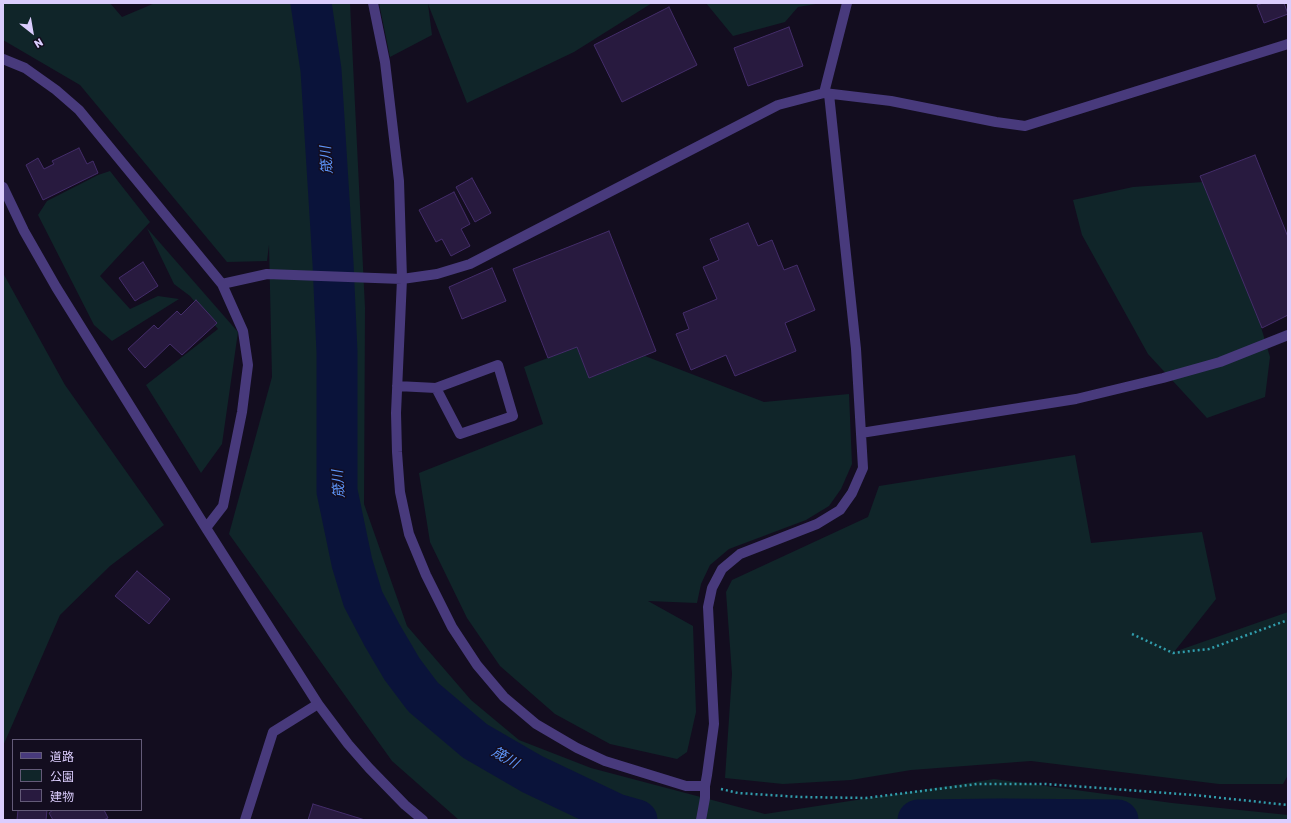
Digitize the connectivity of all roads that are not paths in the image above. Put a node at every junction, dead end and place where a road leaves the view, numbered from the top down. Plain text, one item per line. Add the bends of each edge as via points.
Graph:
1 (373, 3) edge
2 (847, 3) edge
3 (1288, 44) edge
4 (3, 59) edge
5 (827, 94) junction
6 (3, 187) edge
7 (402, 279) junction
8 (222, 284) junction
9 (1288, 334) edge
10 (397, 386) junction
11 (436, 388) junction
12 (861, 433) junction
13 (206, 528) junction
14 (318, 704) junction
15 (704, 786) junction
16 (245, 820) edge
17 (423, 820) edge
18 (700, 820) edge

1 - 7 street via 385,62 399,181
2 - 5 street
3 - 5 street via 1025,126 891,101
4 - 8 street via 25,68 79,110
5 - 7 street via 778,105 470,264 437,274
5 - 12 street via 856,349
6 - 13 street via 24,231 56,287
7 - 8 street via 267,274
7 - 10 street
8 - 13 street via 243,331 248,365 242,412 223,506
9 - 12 street via 1220,362 1076,400
10 - 11 street
10 - 15 street via 400,492 409,534 452,627 477,665 504,697 531,719 577,748 605,761 686,786
11 - 11 street via 498,365 514,416 460,434
12 - 15 street via 863,468 852,493 840,510 817,524 740,554 722,569 712,588 708,607 714,724
13 - 14 street
14 - 16 street via 273,732
14 - 17 street via 369,768
15 - 18 street via 705,798

